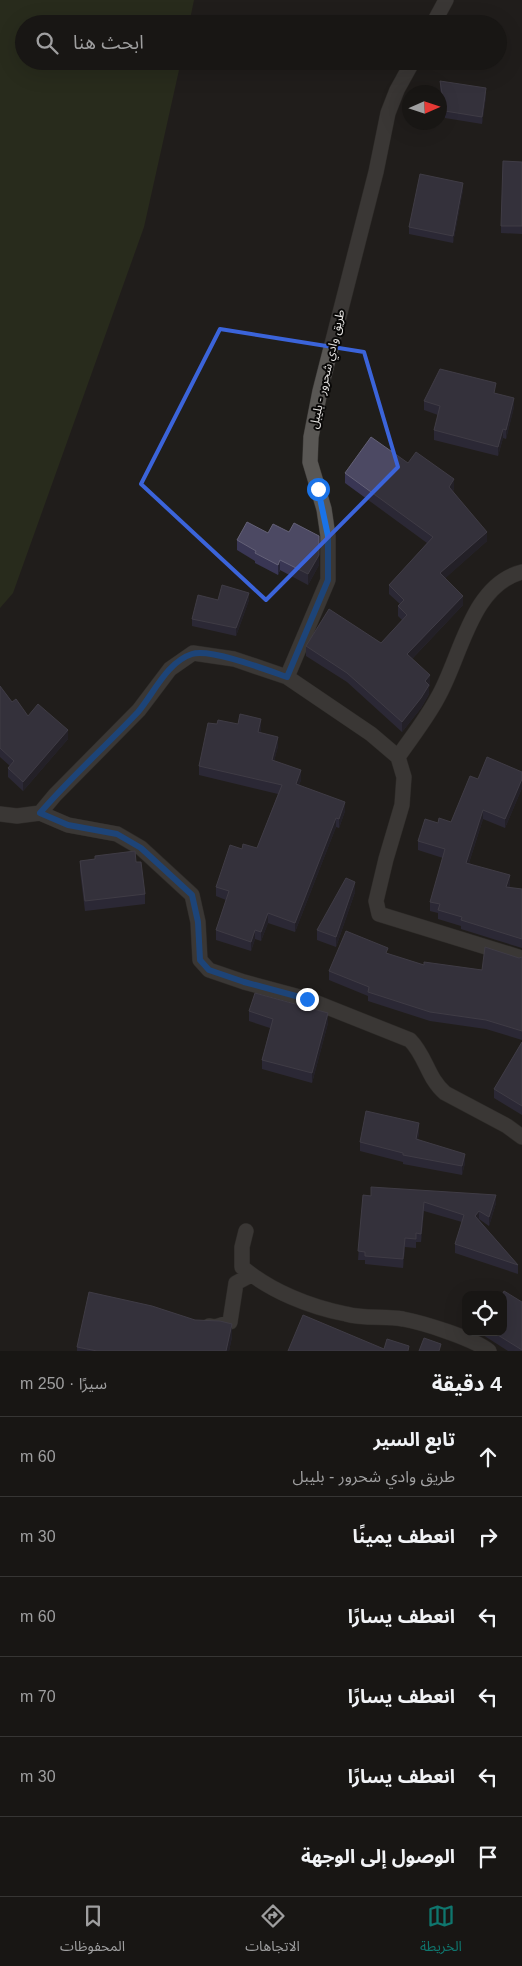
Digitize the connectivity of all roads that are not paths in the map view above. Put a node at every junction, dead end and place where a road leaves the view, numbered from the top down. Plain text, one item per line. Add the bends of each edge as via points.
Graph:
1 (446, 0) edge
2 (438, 15) edge
3 (408, 70) edge
4 (522, 572) edge
5 (287, 677) junction
6 (398, 757) junction
7 (40, 813) junction
8 (0, 814) edge
9 (522, 958) edge
10 (522, 1137) edge
11 (246, 1231) dead end
12 (251, 1275) junction
13 (197, 1326) edge
14 (489, 1351) edge

1 - 2 street
3 - 5 street, طريق وادي شحرور - بليبل via 388,113 312,428 310,454 328,536 328,580
4 - 6 street via 511,574 487,594 460,646 439,697
5 - 6 street via 371,734
5 - 7 street via 234,658 203,653 185,657 170,669 139,710
6 - 9 street via 404,777 402,805 376,901 379,914
7 - 8 street
7 - 10 street via 68,825 117,834 141,848 192,895 198,922 200,960 209,970 307,999 410,1040 422,1054 437,1087
11 - 12 street via 242,1267
12 - 13 street via 236,1282 230,1322 215,1327
12 - 14 street via 283,1293 315,1305 347,1315 403,1319 436,1328

